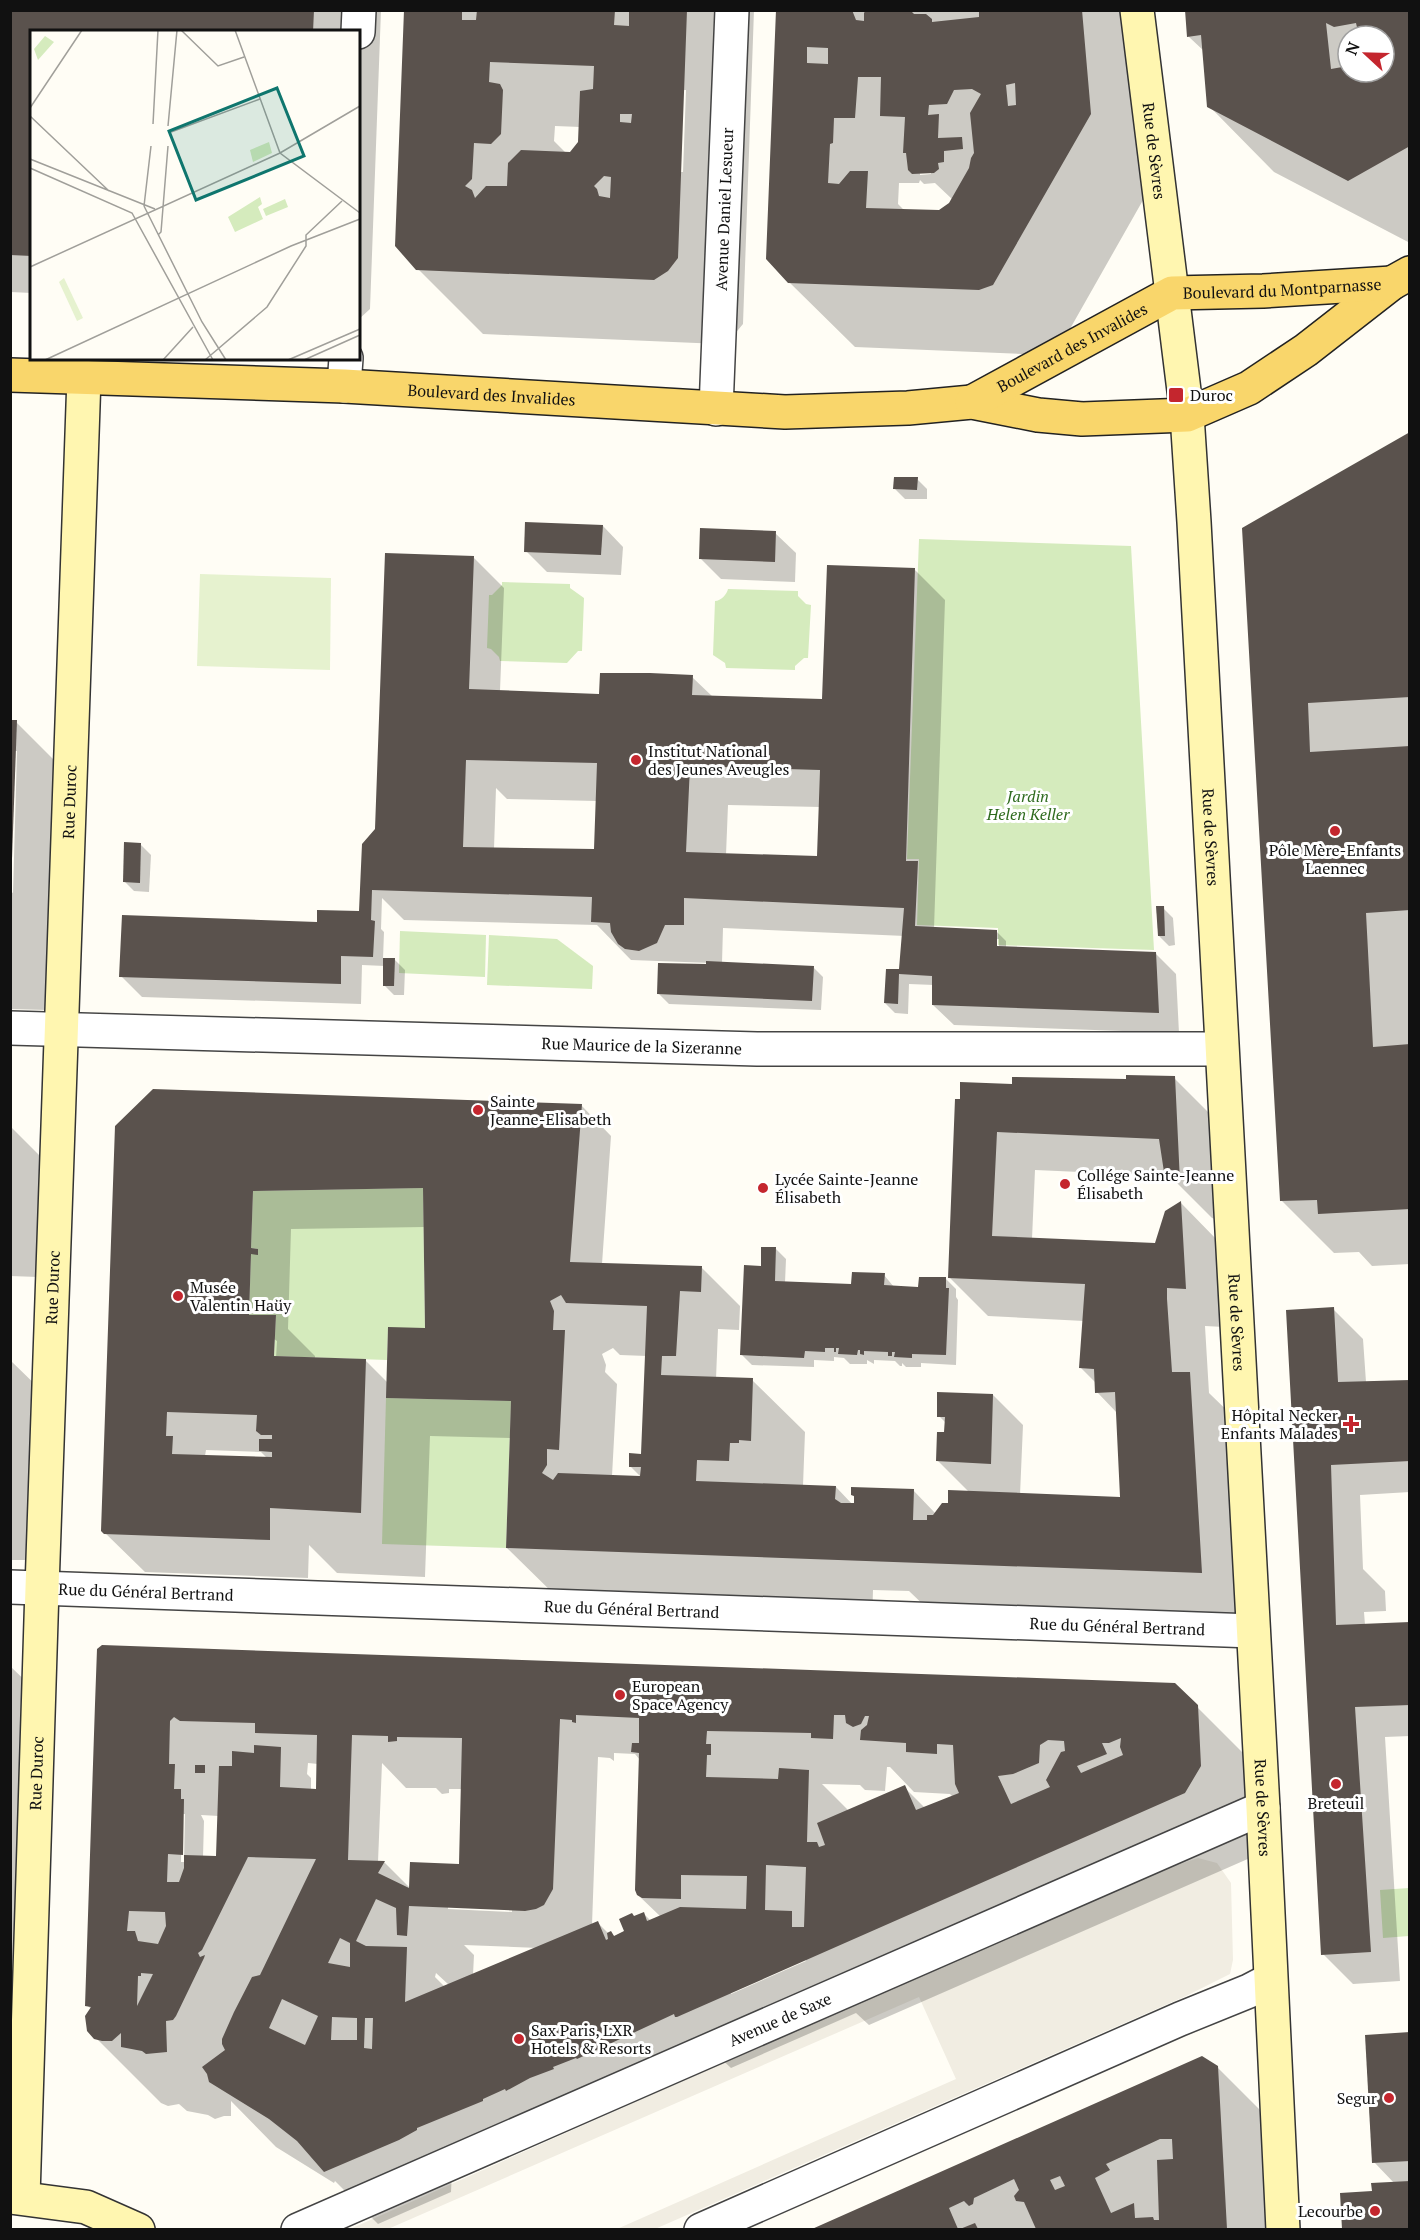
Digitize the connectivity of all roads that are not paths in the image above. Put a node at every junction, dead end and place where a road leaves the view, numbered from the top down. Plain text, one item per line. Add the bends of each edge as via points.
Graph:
1 (359, 10) edge
2 (732, 10) edge
3 (1137, 10) edge
4 (358, 30) edge
5 (1401, 278) edge
6 (1172, 293) junction
7 (345, 372) edge
8 (10, 375) edge
9 (84, 377) junction
10 (972, 402) junction
11 (716, 409) junction
12 (1187, 415) junction
13 (10, 1028) edge
14 (61, 1030) junction
15 (1221, 1049) junction
16 (26, 1587) edge
17 (1253, 1631) junction
18 (1263, 1808) junction
19 (1270, 1980) junction
20 (17, 2197) edge
21 (138, 2229) edge
22 (298, 2229) edge
23 (700, 2229) edge
24 (1283, 2229) edge

1 - 4 street
2 - 11 street, Avenue Daniel Lesueur
3 - 6 main road, Rue de Sèvres
5 - 6 main road, Boulevard du Montparnasse via 1280,290
5 - 12 main road, Boulevard du Montparnasse via 1249,388
6 - 10 main road, Boulevard des Invalides
6 - 12 main road, Rue de Sèvres
7 - 9 main road, Boulevard des Invalides
7 - 11 main road, Boulevard des Invalides via 572,398
8 - 9 main road, Boulevard des Invalides
9 - 14 main road, Rue Duroc
10 - 11 main road, Boulevard des Invalides via 816,412
10 - 12 main road, Boulevard des Invalides via 1082,419
12 - 15 main road, Rue de Sèvres
13 - 14 street, Rue Maurice de la Sizeranne
14 - 15 street, Rue Maurice de la Sizeranne via 757,1049
14 - 16 main road, Rue Duroc
15 - 17 main road, Rue de Sèvres
16 - 17 street, Rue du Général Bertrand
16 - 20 main road, Rue Duroc
17 - 18 main road, Rue de Sèvres
18 - 19 main road, Rue de Sèvres
18 - 22 street, Avenue de Saxe
19 - 23 street
19 - 24 main road, Rue de Sèvres
20 - 21 main road via 86,2207

